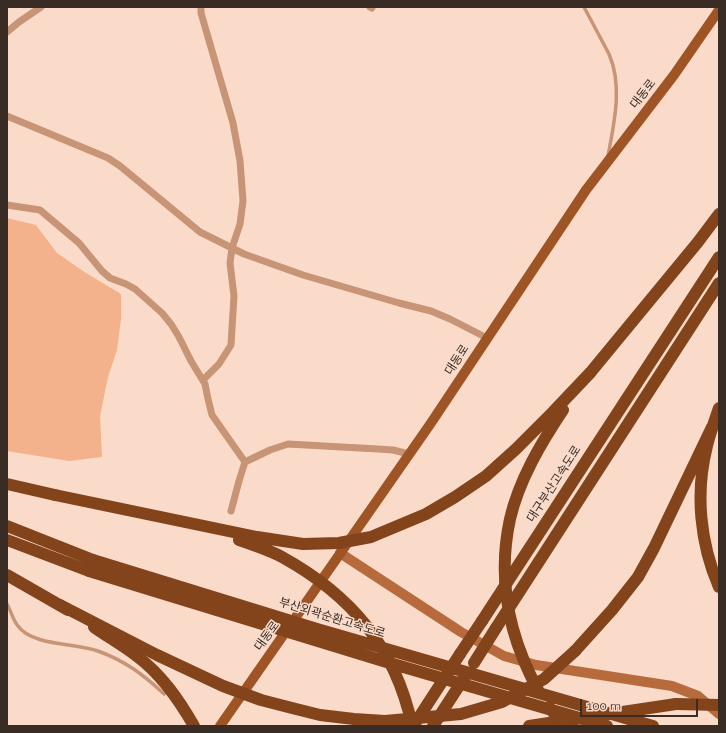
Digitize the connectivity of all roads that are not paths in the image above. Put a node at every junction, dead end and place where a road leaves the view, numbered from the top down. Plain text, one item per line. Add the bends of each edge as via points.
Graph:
1 (41, 7) edge
2 (201, 7) edge
3 (584, 7) edge
4 (719, 10) edge
5 (7, 32) edge
6 (7, 116) edge
7 (606, 163) junction
8 (7, 205) edge
9 (719, 214) edge
10 (232, 248) junction
11 (719, 257) edge
12 (719, 283) edge
13 (487, 338) junction
14 (590, 373) junction
15 (203, 380) junction
16 (719, 408) edge
17 (712, 427) junction
18 (409, 454) junction
19 (245, 462) junction
20 (7, 484) edge
21 (99, 505) junction
22 (232, 511) dead end
23 (7, 526) edge
24 (7, 540) edge
25 (340, 553) junction
26 (91, 565) junction
27 (7, 575) edge
28 (719, 587) edge
29 (7, 604) edge
30 (60, 605) junction
31 (164, 694) dead end
32 (719, 705) edge
33 (719, 714) edge
34 (194, 726) edge
35 (220, 726) edge
36 (413, 726) edge
37 (433, 726) edge
38 (529, 726) edge
39 (564, 726) edge
40 (607, 726) edge
41 (653, 726) edge

1 - 5 street
2 - 10 street via 233,123 240,161 243,201 240,224
3 - 7 lane via 609,54 615,78 617,94
4 - 7 main road, 대동로 via 674,75
6 - 10 street via 108,158 200,232
7 - 13 main road, 대동로
8 - 15 street via 40,210 79,243 110,278 135,289 162,313
9 - 14 highway
10 - 13 street via 303,275 431,311
10 - 15 street via 230,273 234,296 231,345 219,364
11 - 36 highway, 대구부산고속도로, bridge
12 - 37 highway, bridge
13 - 18 main road, 대동로
14 - 21 highway, bridge via 527,439 486,476 426,514 371,537 339,543 303,544
14 - 39 highway, bridge via 542,443 528,470 510,519 506,541 506,594 511,623 531,677 542,698
15 - 19 street via 212,415
16 - 17 highway
17 - 28 highway via 706,446 700,488 701,516 703,536
17 - 30 highway, bridge via 654,548 638,577 612,610 575,651 544,679 502,702 461,714 385,721 354,719 320,715 261,700 223,686 157,655
18 - 19 street via 393,450 288,444
18 - 25 main road, 대동로
19 - 22 street
20 - 21 highway, bridge
21 - 36 highway, bridge via 226,535 281,556 313,576 339,596 374,635 393,669
23 - 26 highway, 부산외곽순환고속도로
24 - 26 highway, 부산외곽순환고속도로
25 - 33 street via 461,632 504,656 536,665 672,686 698,696
25 - 35 main road, 대동로
26 - 40 highway, 부산외곽순환고속도로, bridge via 393,664
26 - 41 highway, 부산외곽순환고속도로, bridge
27 - 30 highway
29 - 31 lane via 18,626 28,634 52,643 87,648 114,658 146,676
30 - 34 highway, bridge via 139,657 181,702
32 - 38 highway, bridge via 676,704

